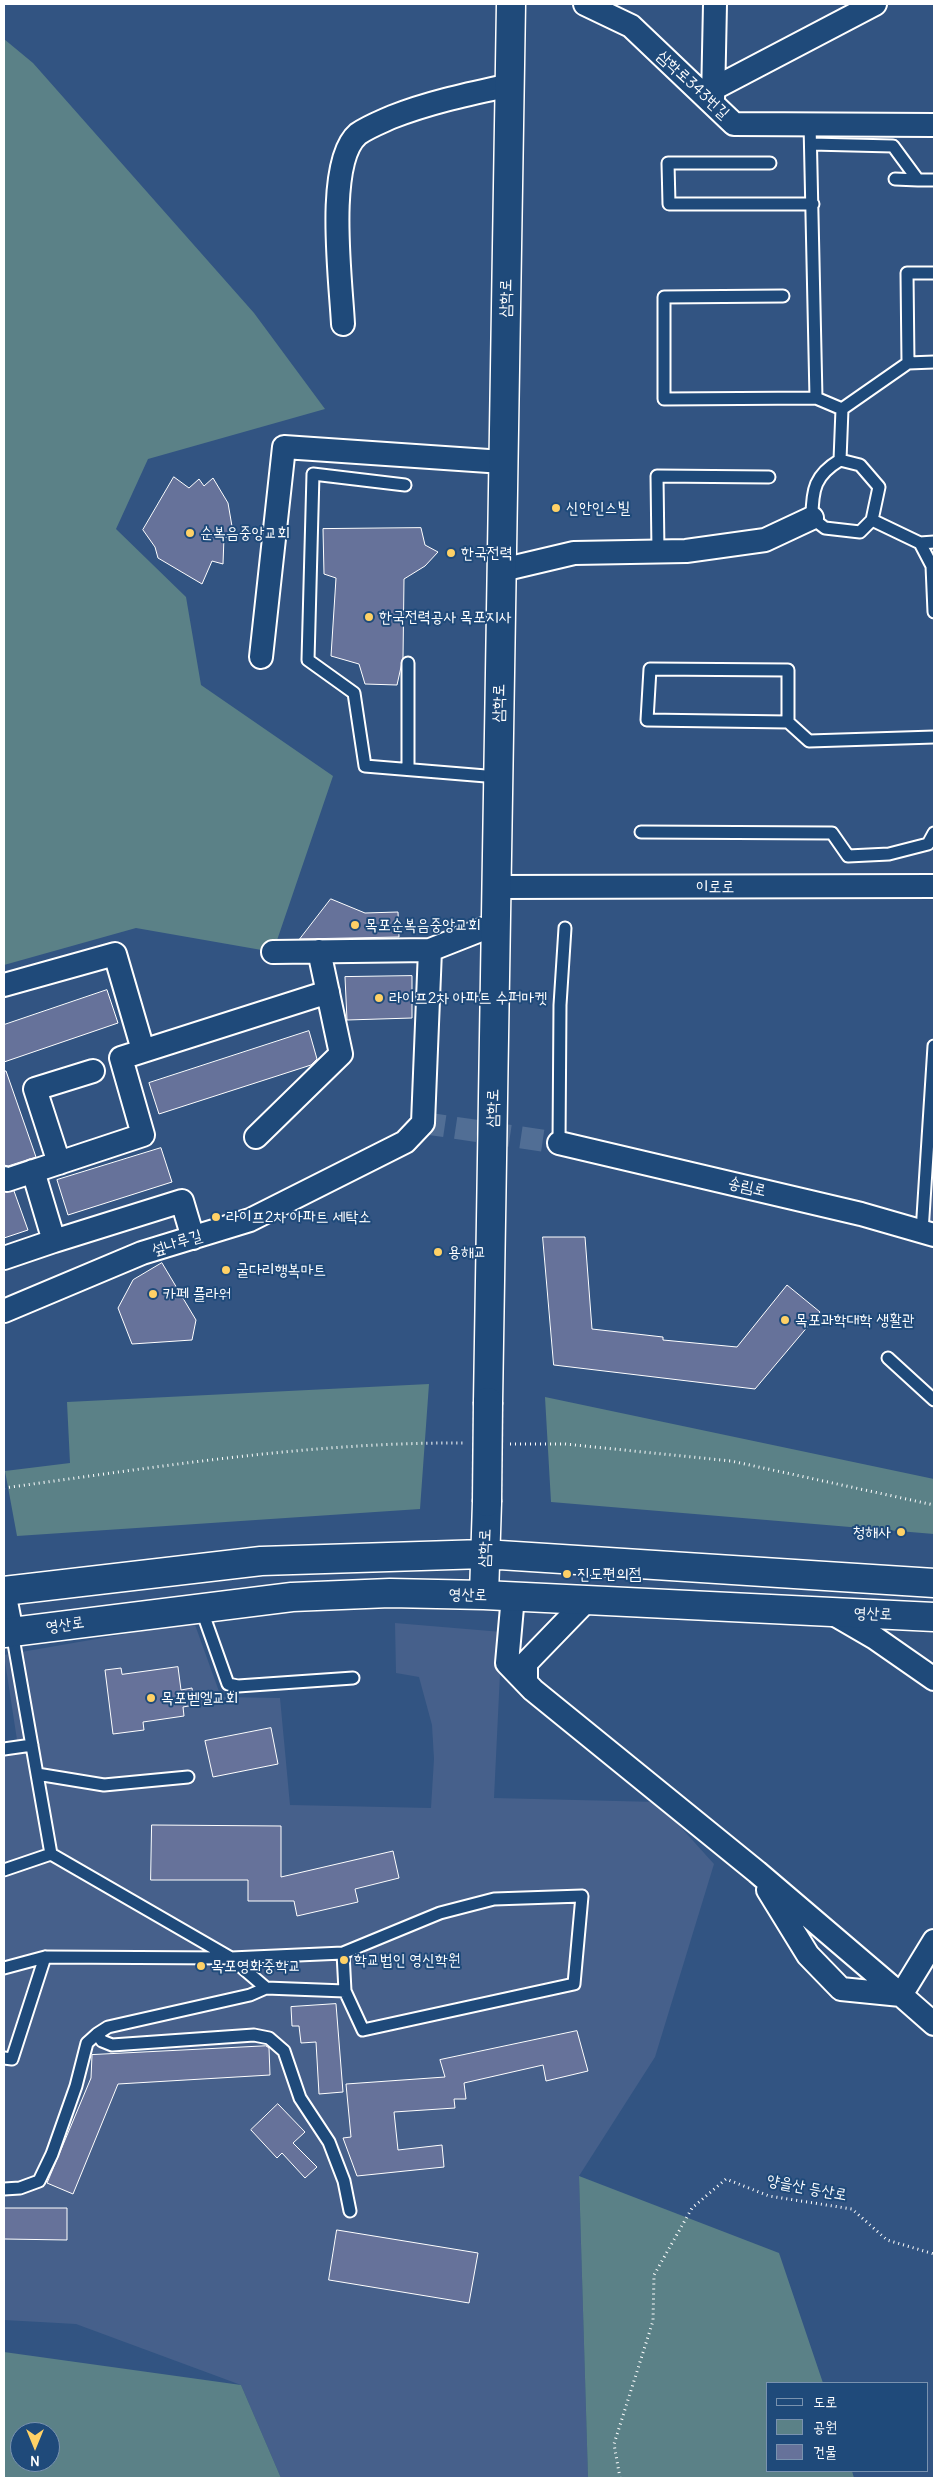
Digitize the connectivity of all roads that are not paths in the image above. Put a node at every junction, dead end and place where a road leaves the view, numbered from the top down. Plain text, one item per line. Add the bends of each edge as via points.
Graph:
1 (511, 4) edge
2 (585, 4) edge
3 (715, 4) edge
4 (875, 4) edge
5 (510, 85) junction
6 (713, 96) junction
7 (934, 125) edge
8 (811, 134) junction
9 (770, 162) dead end
10 (895, 179) dead end
11 (918, 180) junction
12 (934, 180) edge
13 (813, 204) junction
14 (934, 273) edge
15 (783, 296) dead end
16 (343, 324) dead end
17 (934, 362) edge
18 (908, 363) junction
19 (816, 398) junction
20 (842, 409) junction
21 (840, 460) junction
22 (503, 462) junction
23 (769, 477) dead end
24 (404, 485) dead end
25 (812, 518) junction
26 (872, 520) junction
27 (934, 542) edge
28 (920, 543) junction
29 (658, 552) junction
30 (502, 570) junction
31 (934, 612) edge
32 (261, 657) dead end
33 (408, 663) dead end
34 (788, 722) junction
35 (934, 737) edge
36 (408, 769) junction
37 (498, 777) junction
38 (641, 832) dead end
39 (934, 833) edge
40 (934, 886) edge
41 (496, 887) junction
42 (496, 924) junction
43 (564, 928) dead end
44 (430, 950) junction
45 (320, 951) junction
46 (273, 952) dead end
47 (4, 985) edge
48 (328, 992) junction
49 (934, 1046) edge
50 (143, 1050) junction
51 (93, 1071) dead end
52 (256, 1137) dead end
53 (559, 1143) joint
54 (59, 1162) junction
55 (33, 1171) junction
56 (4, 1178) edge
57 (928, 1234) edge
58 (193, 1238) junction
59 (54, 1241) junction
60 (4, 1258) edge
61 (4, 1311) edge
62 (888, 1358) dead end
63 (934, 1400) edge
64 (484, 1554) junction
65 (934, 1583) edge
66 (4, 1591) edge
67 (484, 1595) junction
68 (513, 1596) junction
69 (587, 1600) junction
70 (202, 1608) junction
71 (832, 1613) junction
72 (934, 1617) edge
73 (8, 1640) edge
74 (353, 1678) dead end
75 (934, 1679) edge
76 (526, 1682) junction
77 (32, 1745) junction
78 (4, 1749) edge
79 (37, 1774) junction
80 (188, 1777) dead end
81 (51, 1854) junction
82 (4, 1870) edge
83 (757, 1872) junction
84 (934, 1941) edge
85 (342, 1953) junction
86 (45, 1957) junction
87 (231, 1958) junction
88 (4, 1968) edge
89 (266, 1988) junction
90 (345, 1991) junction
91 (901, 1995) junction
92 (934, 2024) edge
93 (97, 2034) junction
94 (4, 2058) edge
95 (4, 2189) edge
96 (350, 2212) dead end

1 - 5 street, 삼학로
2 - 6 street, 삼학로343번길 via 632,26
3 - 6 street
4 - 6 street
5 - 16 street via 426,103 357,135 346,151 338,184
5 - 22 street, 삼학로
6 - 8 street, 삼학로343번길 via 734,124
7 - 8 street, 삼학로343번길
8 - 11 lane via 893,146
8 - 13 lane
9 - 13 lane via 668,162 669,204
10 - 11 lane
11 - 12 lane
13 - 19 lane
14 - 18 lane via 907,273
15 - 19 lane via 664,297 664,399
17 - 18 lane
18 - 20 lane
19 - 20 lane
20 - 21 lane
21 - 25 lane via 826,468 817,479
21 - 26 lane via 860,465 879,487
22 - 30 street, 삼학로
22 - 32 street via 284,447
23 - 29 lane via 657,476
24 - 36 lane via 313,474 308,660 354,693 365,766
25 - 26 lane via 825,528 860,532
25 - 29 street via 764,540
26 - 28 lane
27 - 28 lane
28 - 31 lane via 932,566
29 - 30 street via 574,553
30 - 37 street, 삼학로
33 - 36 lane
34 - 34 lane via 647,720 650,669 788,670
34 - 35 lane via 809,741
36 - 37 lane
37 - 41 street, 삼학로
38 - 39 lane via 832,833 848,856 888,854 928,844
40 - 41 street, 이로로
41 - 42 street, 삼학로
42 - 44 street
42 - 64 street, 삼학로, bridge
43 - 53 lane
44 - 45 street
44 - 58 street, 섶나루길 via 423,1123 405,1142 250,1220
45 - 46 street
45 - 48 street
47 - 50 street via 115,954
48 - 50 street
48 - 52 street via 341,1054
49 - 57 lane
50 - 54 street via 120,1058 143,1135
51 - 54 street via 35,1089
53 - 57 street, 송림로 via 852,1212
54 - 55 street
55 - 56 street via 7,1180
55 - 59 street
58 - 59 street via 182,1201
58 - 61 street, 섶나루길 via 142,1253
59 - 60 street
62 - 63 lane
64 - 65 street
64 - 66 street via 261,1561
64 - 67 street, 삼학로
66 - 73 street
67 - 68 street, 영산로
67 - 70 street, 영산로 via 390,1593 292,1597
68 - 69 street, 영산로
68 - 76 street via 507,1663
69 - 71 street, 영산로
69 - 76 street via 526,1662
70 - 73 street, 영산로
70 - 74 lane via 228,1684
71 - 72 street, 영산로
71 - 75 street
73 - 77 lane
76 - 83 street
77 - 78 lane
77 - 79 lane
79 - 80 lane via 104,1785
79 - 81 lane
81 - 82 lane
81 - 87 lane
83 - 91 street
83 - 91 street via 808,1955 841,1989
84 - 91 street
85 - 87 lane
85 - 90 lane
85 - 90 lane via 440,1913 494,1899 582,1896 574,1984 363,2030
86 - 87 lane
86 - 88 lane
86 - 94 lane via 12,2059
87 - 89 lane
89 - 90 lane
89 - 93 lane via 108,2028
91 - 92 street
93 - 95 lane via 86,2044 73,2094 52,2154 39,2180 20,2188
93 - 96 lane via 102,2042 112,2046 254,2036 269,2038 284,2051 300,2098 329,2142 344,2180

